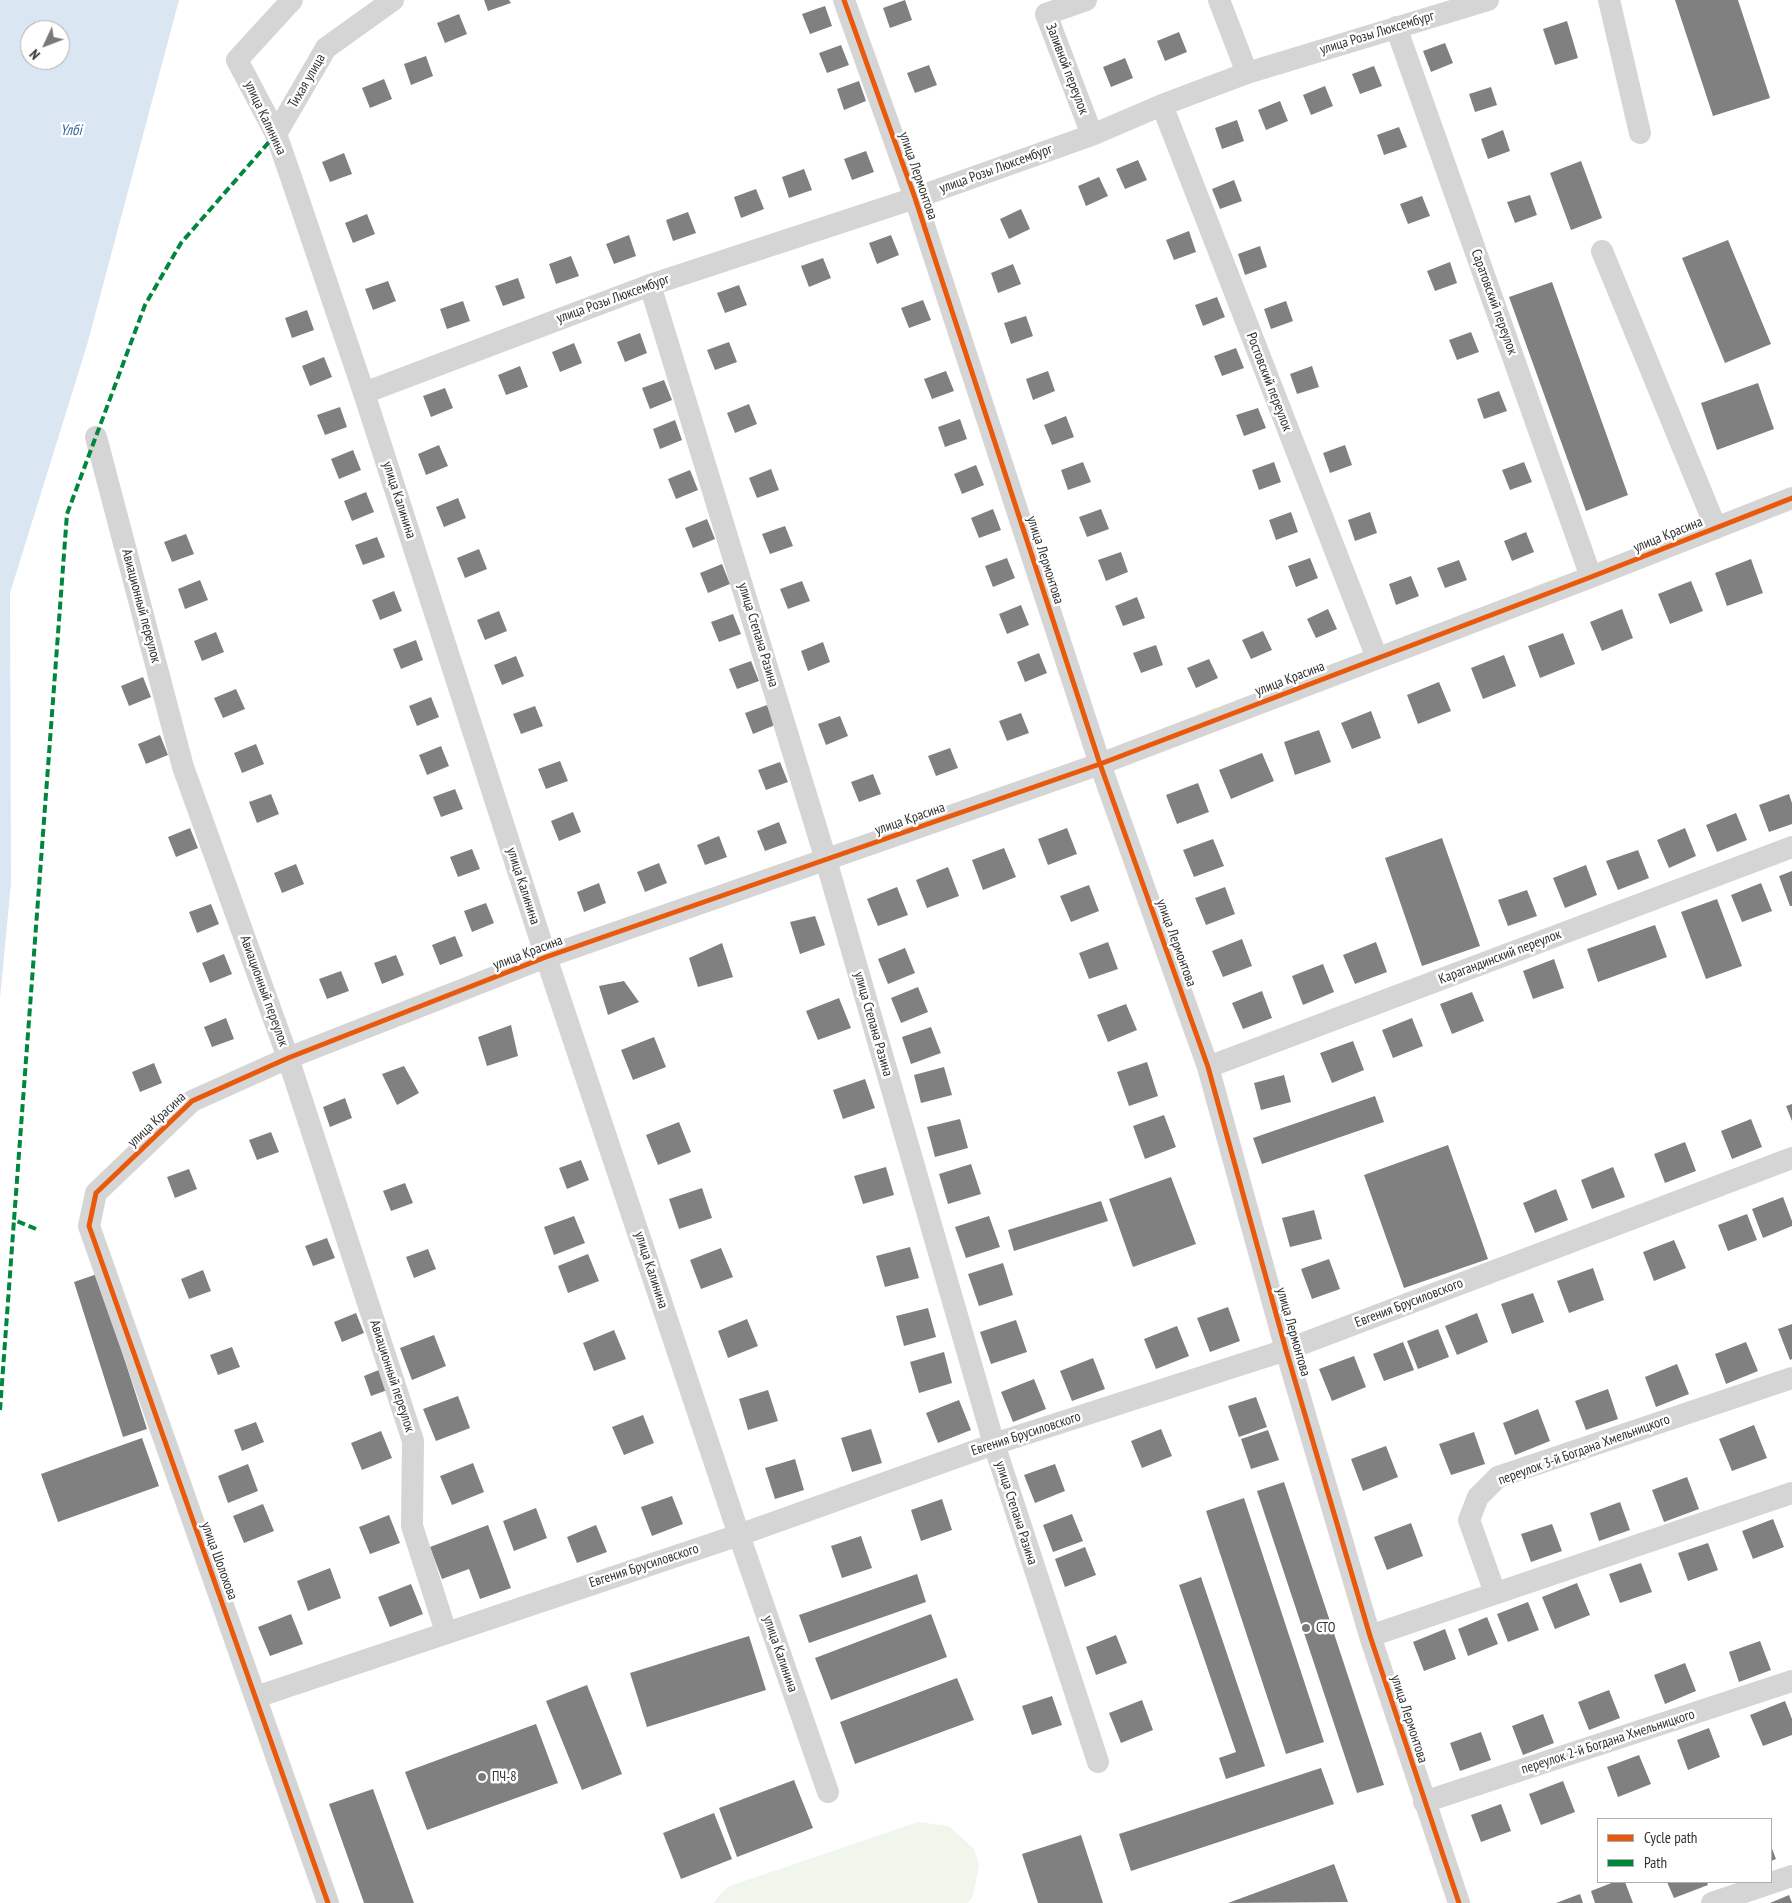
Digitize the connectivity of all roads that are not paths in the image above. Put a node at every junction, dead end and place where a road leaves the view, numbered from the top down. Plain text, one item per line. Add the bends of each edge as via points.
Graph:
1 (292, 0) edge
2 (393, 0) edge
3 (844, 0) edge
4 (1086, 0) edge
5 (1219, 0) edge
6 (1488, 0) edge
7 (1609, 0) edge
8 (1396, 27) junction
9 (1247, 73) junction
10 (1162, 105) junction
11 (1640, 133) dead end
12 (276, 134) junction
13 (1092, 135) junction
14 (915, 198) junction
15 (1602, 251) dead end
16 (650, 284) junction
17 (364, 392) junction
18 (96, 437) dead end
19 (1792, 498) edge
20 (1716, 528) junction
21 (1591, 577) junction
22 (1377, 658) junction
23 (1100, 764) junction
24 (1792, 847) edge
25 (826, 860) junction
26 (546, 957) junction
27 (288, 1058) junction
28 (1208, 1068) junction
29 (1792, 1158) edge
30 (89, 1226) joint
31 (1286, 1350) junction
32 (1792, 1378) edge
33 (994, 1444) junction
34 (1792, 1493) edge
35 (739, 1534) junction
36 (1495, 1593) junction
37 (446, 1632) junction
38 (1370, 1636) junction
39 (1792, 1681) edge
40 (256, 1697) junction
41 (1098, 1762) dead end
42 (828, 1792) dead end
43 (1424, 1802) junction
44 (1792, 1876) edge
45 (1771, 1883) edge
46 (1772, 1883) edge
47 (328, 1903) edge
48 (1459, 1903) edge
49 (1712, 1903) edge

1 - 12 street, улица Калинина via 237,60
2 - 12 street, Тихая улица via 326,48
3 - 14 street, улица Лермонтова
4 - 13 street, Заливной переулок via 1046,14
5 - 9 street
6 - 8 street, улица Розы Люксембург
7 - 11 street
8 - 9 street, улица Розы Люксембург
8 - 21 street, Саратовский переулок
9 - 10 street, улица Розы Люксембург
10 - 13 street, улица Розы Люксембург
10 - 22 street, Ростовский переулок
12 - 17 street, улица Калинина
13 - 14 street, улица Розы Люксембург
14 - 16 street, улица Розы Люксембург
14 - 23 street, улица Лермонтова
15 - 20 street
16 - 17 street, улица Розы Люксембург
16 - 25 street, улица Степана Разина
17 - 26 street, улица Калинина
18 - 27 street, Авиационный переулок via 183,767
19 - 20 street, улица Красина
20 - 21 street, улица Красина
21 - 22 street, улица Красина
22 - 23 street, улица Красина
23 - 25 street, улица Красина
23 - 28 street, улица Лермонтова
24 - 28 street, Карагандинский переулок
25 - 26 street, улица Красина
25 - 33 street, улица Степана Разина
26 - 27 street, улица Красина
26 - 35 street, улица Калинина
27 - 30 street, улица Красина via 192,1101 96,1193
27 - 37 street, Авиационный переулок via 413,1441 412,1526
28 - 31 street, улица Лермонтова
29 - 31 street, Евгения Брусиловского
30 - 40 street, улица Шолохова
31 - 33 street, Евгения Брусиловского
31 - 38 street, улица Лермонтова
32 - 36 street, переулок 3-й Богдана Хмельницкого via 1498,1477 1478,1497 1469,1520
33 - 35 street, Евгения Брусиловского
33 - 41 street, улица Степана Разина
34 - 36 street
35 - 37 street, Евгения Брусиловского
35 - 42 street, улица Калинина
36 - 38 street
37 - 40 street, Евгения Брусиловского
38 - 43 street, улица Лермонтова
39 - 43 street, переулок 2-й Богдана Хмельницкого
40 - 47 street, улица Шолохова
43 - 48 street, улица Лермонтова
44 - 46 street
45 - 49 street

